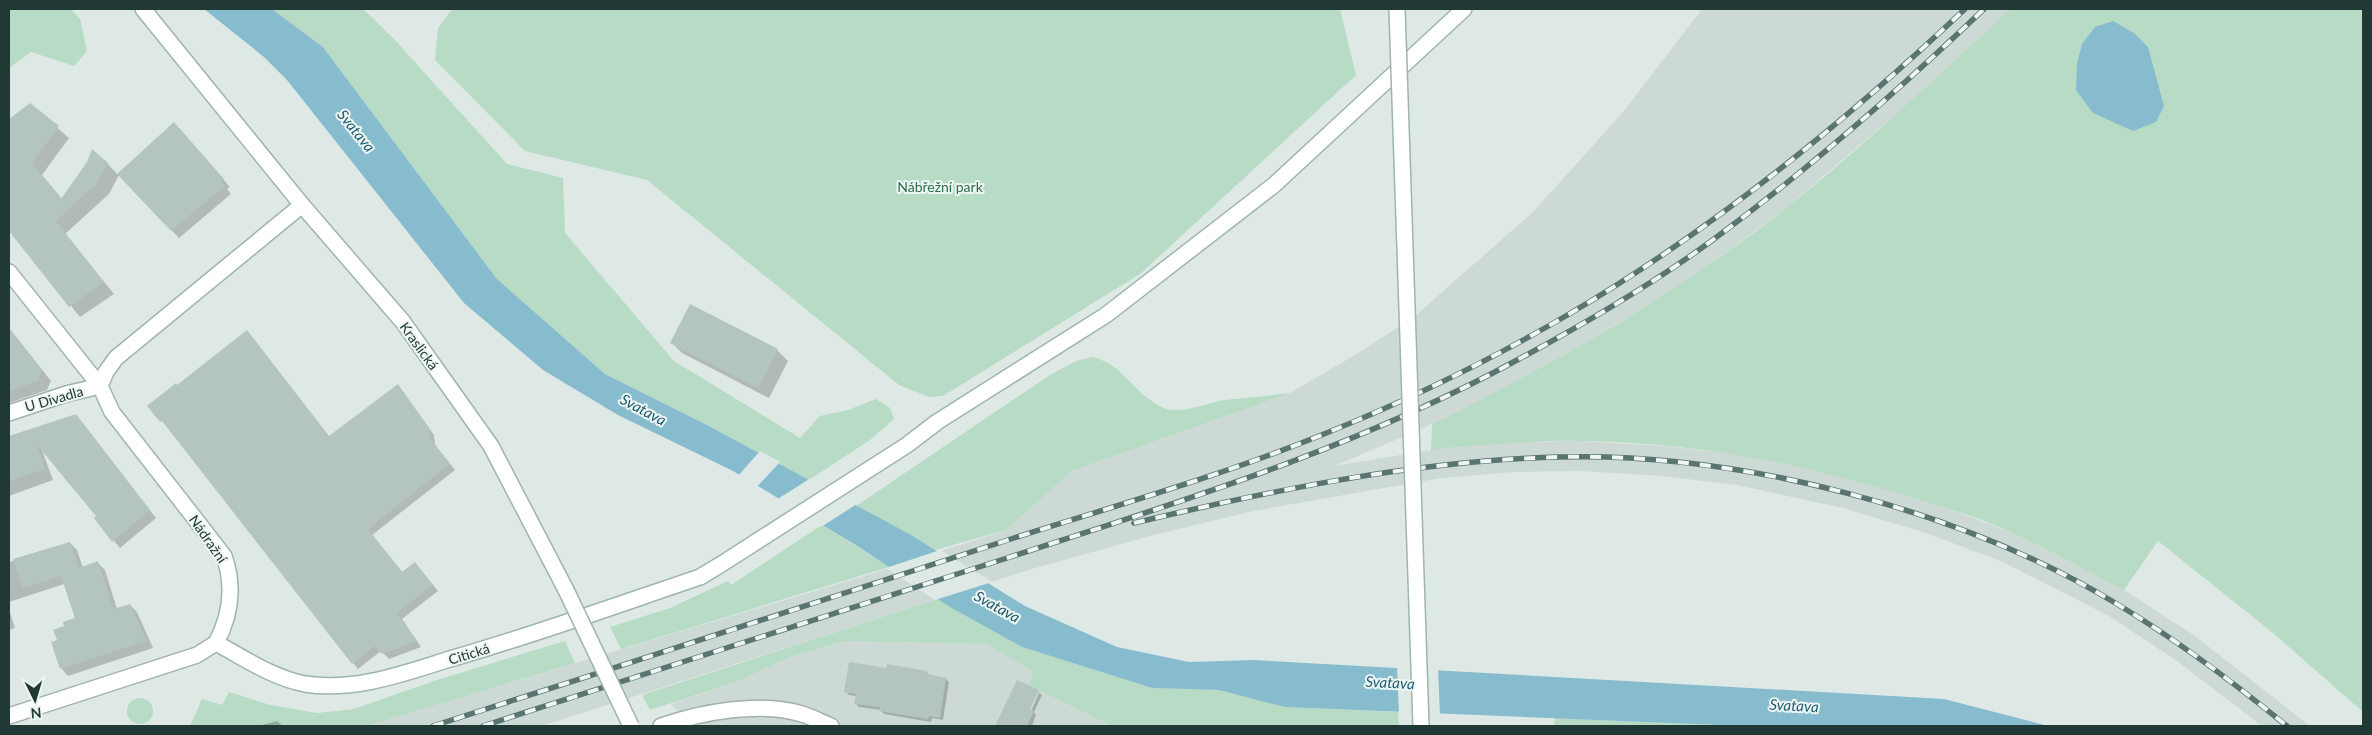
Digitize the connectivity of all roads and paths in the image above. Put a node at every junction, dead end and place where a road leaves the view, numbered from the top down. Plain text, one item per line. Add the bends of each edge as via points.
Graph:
1 (143, 9) edge
2 (1397, 9) edge
3 (1464, 9) edge
4 (302, 205) junction
5 (9, 272) edge
6 (100, 386) junction
7 (9, 413) edge
8 (216, 643) junction
9 (9, 716) edge
10 (666, 725) edge
11 (631, 726) edge
12 (831, 726) edge
13 (1421, 726) edge

1 - 4 street, Kraslická
2 - 13 street, bridge
3 - 8 street, Citická via 1274,185 1106,315 700,577 485,649 364,682 336,686 284,679
4 - 6 street via 116,358
4 - 11 street, Kraslická, bridge via 403,322 491,446 566,590
5 - 6 street, Nádražní
6 - 7 street, U Divadla
6 - 8 street, Nádražní via 112,412 224,556 231,588 230,606 226,625
8 - 9 street via 197,654
10 - 12 street via 749,708 801,714

